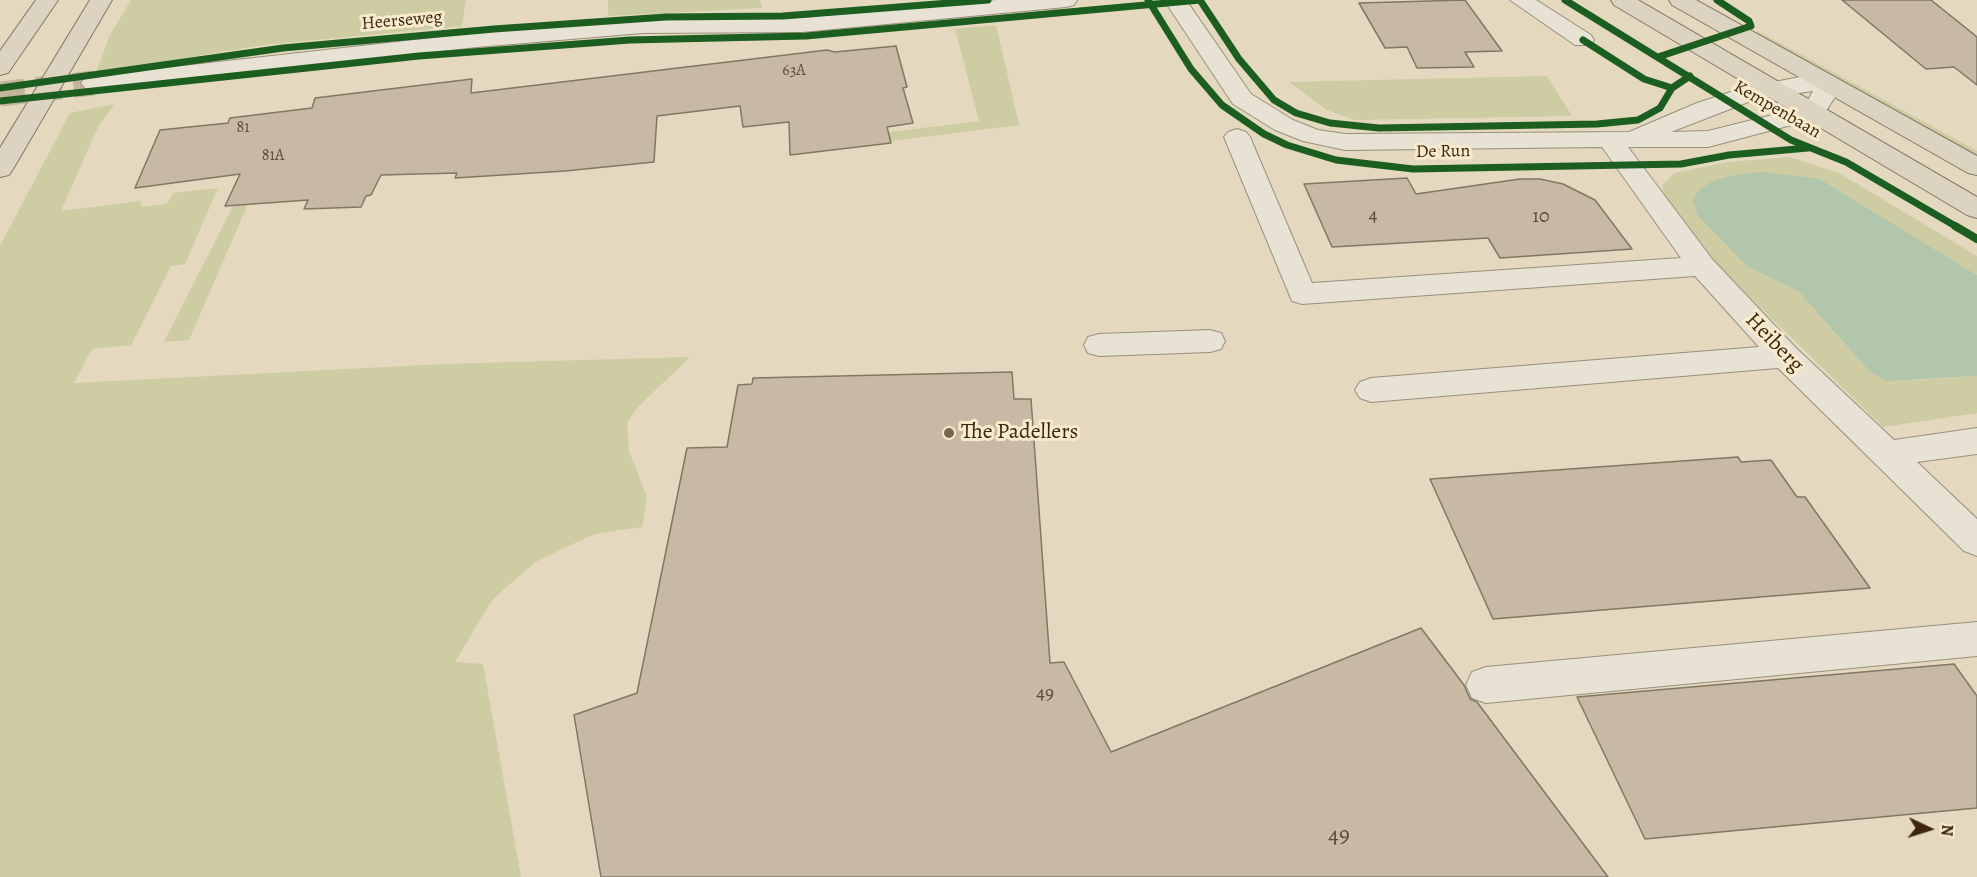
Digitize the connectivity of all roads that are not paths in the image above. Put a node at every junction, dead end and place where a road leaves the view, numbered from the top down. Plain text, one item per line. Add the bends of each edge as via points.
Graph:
1 (46, 0) edge
2 (101, 0) edge
3 (1066, 0) edge
4 (1175, 0) edge
5 (1521, 0) edge
6 (1622, 0) edge
7 (1680, 0) edge
8 (1583, 40) dead end
9 (0, 68) edge
10 (93, 83) tunnel mouth
11 (1827, 83) junction
12 (1770, 87) junction
13 (1813, 112) junction
14 (1237, 137) dead end
15 (1622, 139) junction
16 (1977, 167) edge
17 (0, 169) edge
18 (1977, 208) edge
19 (1702, 266) junction
20 (1210, 341) dead end
21 (1099, 345) dead end
22 (1785, 356) junction
23 (1371, 390) dead end
24 (1977, 441) edge
25 (1887, 454) junction
26 (1977, 541) edge
27 (1977, 639) edge
28 (1486, 685) dead end

1 - 9 main road
2 - 17 main road
3 - 10 street, Heerseweg via 802,25 642,26 488,39
4 - 15 street, De Run via 1242,99 1284,125 1312,136 1345,142 1393,143
5 - 8 street
6 - 12 main road, Kempenbaan
7 - 11 main road
11 - 12 street, De Run
11 - 13 street
11 - 16 main road
12 - 13 main road, Kempenbaan
12 - 15 street, De Run via 1709,104
13 - 15 street, De Run via 1708,139
13 - 18 main road, Kempenbaan
14 - 19 street via 1302,294
15 - 19 street, Heiberg
19 - 22 street, Heiberg
20 - 21 street
22 - 23 street
22 - 25 street, Heiberg
24 - 25 street
25 - 26 street, Heiberg
27 - 28 street

